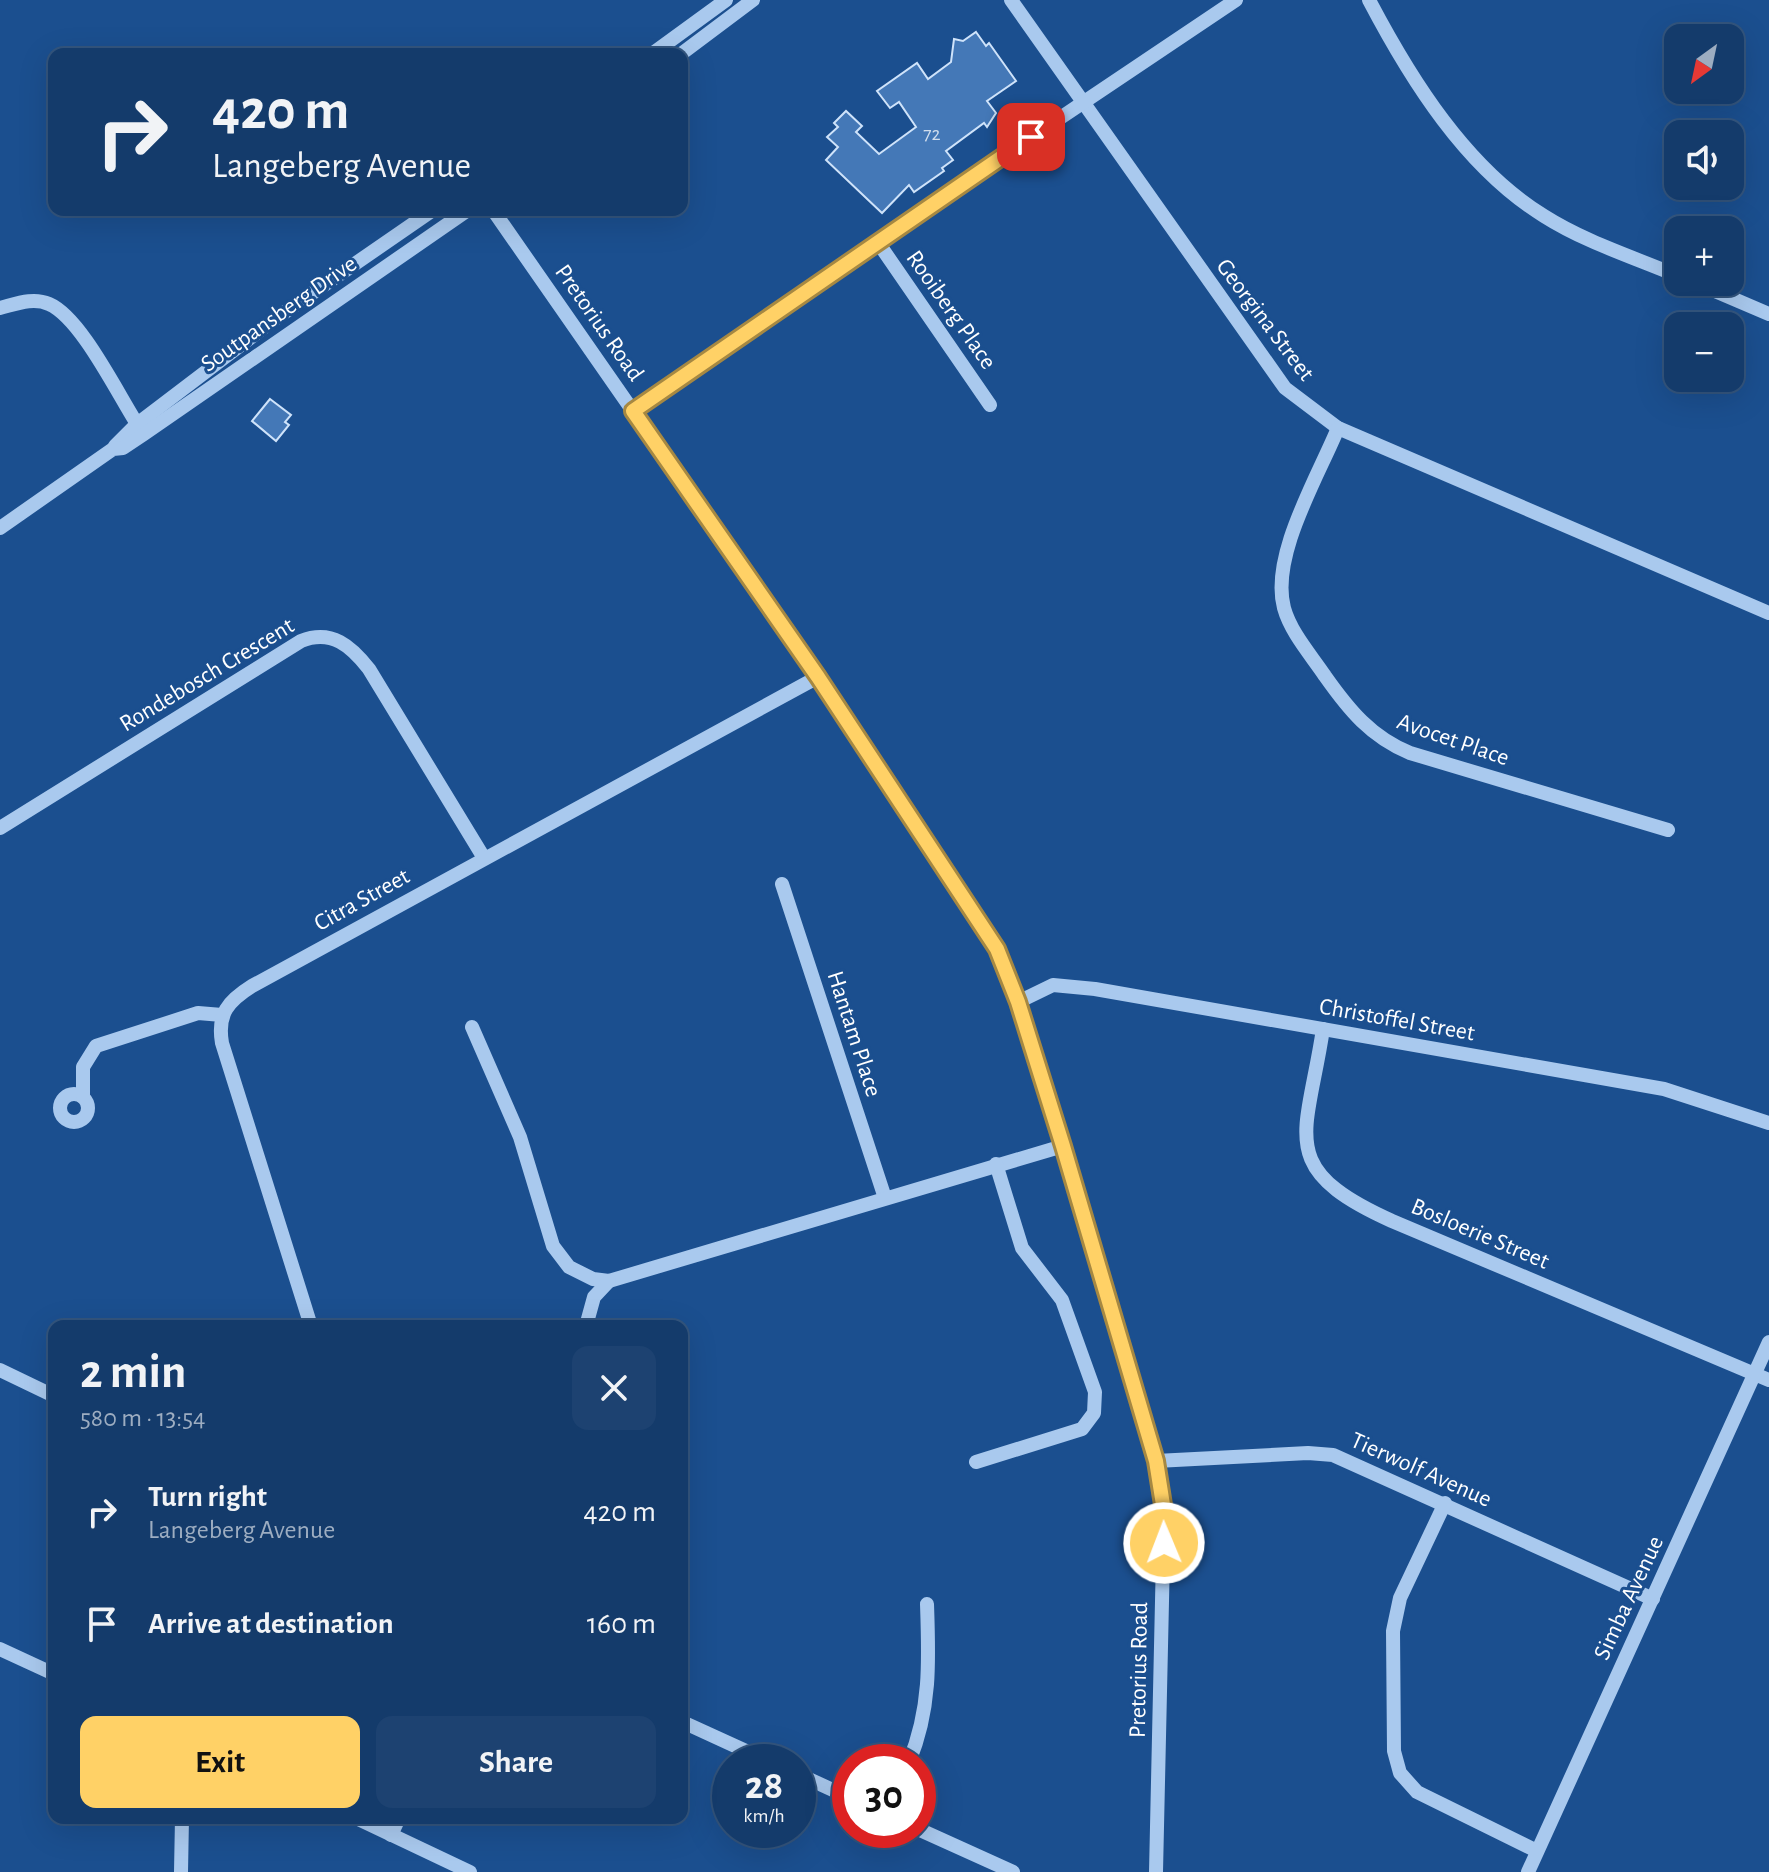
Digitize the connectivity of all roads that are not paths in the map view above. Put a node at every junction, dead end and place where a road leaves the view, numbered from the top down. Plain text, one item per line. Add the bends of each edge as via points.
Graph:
1 (726, 0) edge
2 (753, 0) edge
3 (1011, 0) edge
4 (1236, 0) edge
5 (1369, 0) edge
6 (660, 48) edge
7 (688, 49) edge
8 (1082, 103) junction
9 (424, 216) edge
10 (459, 216) edge
11 (497, 216) edge
12 (877, 241) junction
13 (1664, 270) edge
14 (1727, 296) edge
15 (0, 308) edge
16 (1769, 314) edge
17 (990, 405) dead end
18 (633, 411) junction
19 (1338, 428) junction
20 (141, 429) junction
21 (0, 528) edge
22 (1769, 613) edge
23 (818, 677) junction
24 (0, 828) edge
25 (1668, 830) dead end
26 (484, 858) junction
27 (782, 884) dead end
28 (1018, 1002) junction
29 (222, 1015) junction
30 (472, 1027) dead end
31 (1323, 1029) junction
32 (83, 1097) dead end
33 (1769, 1123) edge
34 (1063, 1146) junction
35 (996, 1164) junction
36 (885, 1198) junction
37 (609, 1281) junction
38 (309, 1320) edge
39 (588, 1320) edge
40 (1769, 1342) edge
41 (0, 1370) edge
42 (1762, 1377) edge
43 (48, 1393) edge
44 (1156, 1461) junction
45 (976, 1462) dead end
46 (1445, 1503) junction
47 (1653, 1599) junction
48 (927, 1604) dead end
49 (1, 1651) edge
50 (48, 1671) edge
51 (688, 1724) edge
52 (731, 1744) edge
53 (915, 1744) edge
54 (182, 1824) edge
55 (368, 1824) edge
56 (396, 1824) edge
57 (391, 1835) junction
58 (936, 1837) edge
59 (1537, 1851) junction
60 (181, 1872) edge
61 (470, 1872) edge
62 (1013, 1872) edge
63 (1156, 1872) edge
64 (1528, 1872) edge

1 - 6 street
2 - 7 street
3 - 8 street, Georgina Street
4 - 8 street
5 - 13 street via 1478,164 1563,228
8 - 12 street
8 - 19 street, Georgina Street via 1285,388
9 - 20 street, Soutpansberg Drive via 275,319
10 - 20 street, Soutpansberg Drive
11 - 18 street, Pretorius Road
12 - 17 street, Rooiberg Place
12 - 18 street
14 - 16 street
15 - 20 street via 39,301 59,310
18 - 23 street, Pretorius Road
19 - 22 street, Georgina Street
19 - 25 street, Avocet Place via 1290,541 1282,596 1292,628 1351,712 1379,738 1410,753
20 - 21 street, Soutpansberg Drive
23 - 26 street, Citra Street
23 - 28 street, Pretorius Road via 987,930
24 - 26 street, Rondebosch Crescent via 301,641 326,636 348,646 369,669
26 - 29 street, Citra Street via 252,986
27 - 36 street, Hantam Place
28 - 31 street, Christoffel Street via 1038,989 1068,985
28 - 34 street, Pretorius Road
29 - 32 street via 198,1013 96,1046 83,1067
29 - 38 street via 222,1043
30 - 37 street via 520,1137 553,1246 569,1267
31 - 33 street, Christoffel Street via 1664,1089
31 - 42 street, Bosloerie Street via 1304,1131 1307,1152 1336,1192 1392,1221
34 - 35 street
34 - 44 street, Pretorius Road
35 - 36 street
35 - 45 street via 1022,1248 1066,1309 1096,1403 1082,1429
36 - 37 street
37 - 39 street via 594,1297
40 - 42 street, Simba Avenue
41 - 43 street
42 - 47 street, Simba Avenue
44 - 46 street, Tierwolf Avenue via 1333,1455
44 - 63 street, Pretorius Road via 1164,1511
46 - 47 street, Tierwolf Avenue
46 - 59 street via 1395,1615 1396,1762 1417,1792
47 - 59 street, Simba Avenue
48 - 53 street via 930,1679
49 - 50 street
51 - 52 street
54 - 60 street
55 - 57 street
56 - 57 street
57 - 61 street
58 - 62 street
59 - 64 street, Simba Avenue

